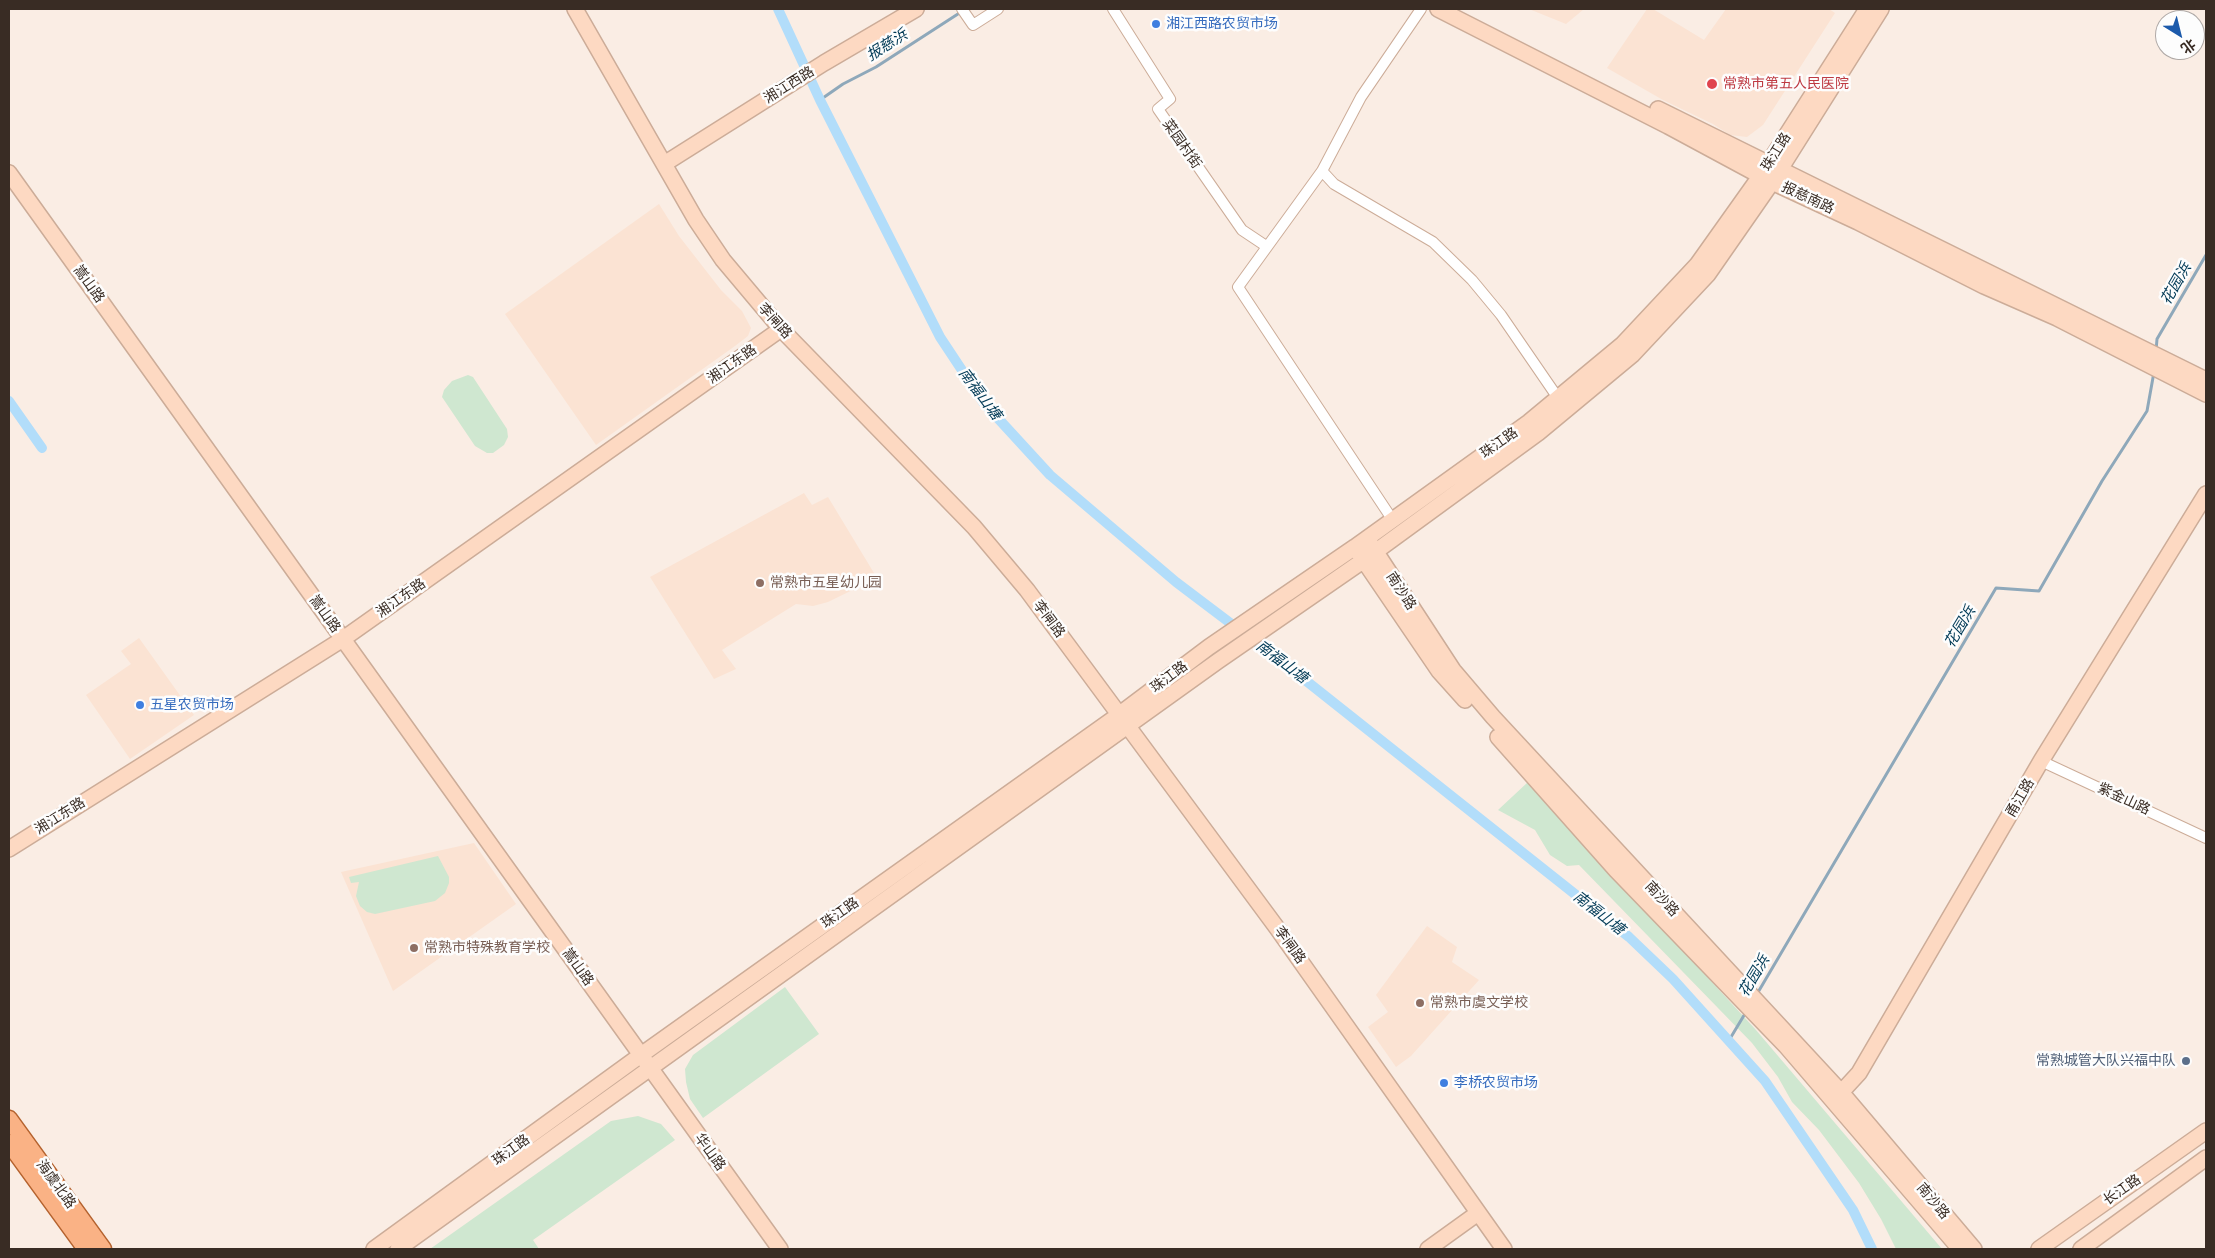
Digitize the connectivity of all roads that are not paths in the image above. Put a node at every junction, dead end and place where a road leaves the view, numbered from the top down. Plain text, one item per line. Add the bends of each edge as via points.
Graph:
1 (575, 9) edge
2 (916, 9) edge
3 (998, 9) edge
4 (1113, 9) edge
5 (1421, 9) edge
6 (1438, 9) edge
7 (1452, 9) edge
8 (1866, 9) edge
9 (1881, 9) edge
10 (964, 12) edge
11 (664, 164) junction
12 (1322, 171) junction
13 (9, 172) edge
14 (1770, 172) junction
15 (1266, 246) junction
16 (781, 329) junction
17 (2164, 365) junction
18 (2206, 380) edge
19 (2206, 394) edge
20 (1558, 398) junction
21 (2206, 494) edge
22 (1392, 519) junction
23 (1360, 542) junction
24 (1370, 556) junction
25 (343, 639) junction
26 (1124, 721) junction
27 (2041, 761) junction
28 (2206, 838) edge
29 (9, 848) edge
30 (641, 1055) junction
31 (650, 1068) junction
32 (1837, 1097) junction
33 (9, 1119) edge
34 (2206, 1131) edge
35 (9, 1143) edge
36 (2206, 1158) edge
37 (1478, 1213) junction
38 (86, 1249) edge
39 (103, 1249) edge
40 (374, 1249) edge
41 (398, 1249) edge
42 (780, 1249) edge
43 (1428, 1249) edge
44 (1504, 1249) edge
45 (1960, 1249) edge
46 (1974, 1249) edge
47 (2038, 1249) edge
48 (2081, 1249) edge

1 - 11 main road, 李闸路
2 - 11 main road, 湘江西路
3 - 10 street via 973,25
4 - 15 street, 菜园村街 via 1170,99 1158,110 1242,230
5 - 12 street via 1361,97
6 - 14 main road, 报慈南路 via 1668,126
7 - 14 main road, 报慈南路
8 - 14 main road, 珠江路
9 - 14 main road, 珠江路
11 - 16 main road, 李闸路 via 723,260
12 - 15 street
12 - 20 street via 1334,184 1433,242 1472,280 1501,315
13 - 25 main road, 嵩山路
14 - 17 main road, 报慈南路
14 - 20 main road, 珠江路 via 1697,265 1622,344
14 - 24 main road, 珠江路 via 1708,274 1632,355 1538,433
15 - 22 street via 1238,288
16 - 25 main road, 湘江东路
16 - 26 main road, 李闸路 via 974,528 1027,590
17 - 18 main road
17 - 19 main road
20 - 22 main road, 珠江路
21 - 27 main road, 甬江路
22 - 23 main road, 珠江路
23 - 24 main road, 南沙路
23 - 26 main road, 珠江路 via 1209,647
24 - 26 main road, 珠江路 via 1218,661
24 - 32 main road, 南沙路 via 1439,670 1616,870 1750,1002 1786,1046
25 - 29 main road, 湘江东路
25 - 30 main road, 嵩山路
26 - 30 main road, 珠江路
26 - 31 main road, 珠江路
26 - 37 main road, 李闸路 via 1277,928
27 - 28 street, 紫金山路
27 - 32 main road, 甬江路 via 1859,1072
30 - 31 main road, 华山路
30 - 40 main road, 珠江路
31 - 41 main road, 珠江路
31 - 42 main road, 华山路
32 - 45 main road, 南沙路
32 - 46 main road, 南沙路
33 - 39 main road, 海虞北路
34 - 47 main road, 长江路
35 - 38 main road, 海虞北路
36 - 48 main road, 长江路
37 - 43 main road
37 - 44 main road, 李闸路

